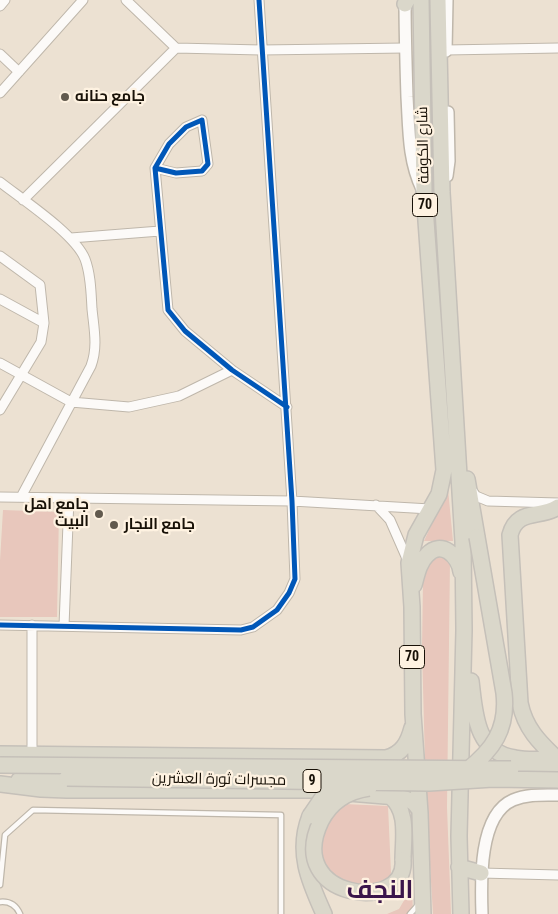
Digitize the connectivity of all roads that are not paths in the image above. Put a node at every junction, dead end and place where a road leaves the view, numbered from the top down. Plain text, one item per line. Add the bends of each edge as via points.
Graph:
1 (5, 0) edge
2 (83, 0) edge
3 (126, 0) edge
4 (259, 0) edge
5 (422, 0) edge
6 (438, 0) edge
7 (447, 0) edge
8 (404, 1) edge
9 (0, 6) edge
10 (176, 48) junction
11 (405, 48) junction
12 (558, 48) edge
13 (261, 50) junction
14 (446, 50) junction
15 (0, 54) edge
16 (19, 72) junction
17 (0, 93) edge
18 (155, 168) junction
19 (0, 182) edge
20 (442, 192) junction
21 (424, 193) junction
22 (23, 200) junction
23 (160, 231) junction
24 (70, 238) junction
25 (0, 256) edge
26 (0, 299) edge
27 (44, 323) junction
28 (0, 363) edge
29 (232, 370) junction
30 (22, 374) junction
31 (71, 402) junction
32 (287, 407) junction
33 (0, 410) edge
34 (455, 411) junction
35 (468, 482) junction
36 (0, 497) edge
37 (21, 497) junction
38 (69, 498) junction
39 (292, 501) junction
40 (558, 502) edge
41 (376, 505) junction
42 (558, 508) edge
43 (430, 509) junction
44 (409, 563) junction
45 (464, 588) junction
46 (412, 607) junction
47 (0, 625) edge
48 (32, 625) junction
49 (64, 626) junction
50 (464, 630) junction
51 (413, 714) junction
52 (0, 754) edge
53 (32, 754) junction
54 (294, 757) junction
55 (558, 763) edge
56 (0, 766) edge
57 (396, 768) junction
58 (558, 780) edge
59 (436, 782) junction
60 (0, 783) edge
61 (294, 791) junction
62 (348, 793) junction
63 (558, 795) edge
64 (390, 796) junction
65 (420, 811) junction
66 (404, 842) junction
67 (459, 867) junction
68 (481, 873) junction
69 (558, 875) edge
70 (0, 885) edge
71 (423, 897) junction
72 (0, 902) edge
73 (348, 904) dead end
74 (385, 904) dead end
75 (20, 914) edge
76 (280, 914) edge
77 (324, 914) edge
78 (410, 914) edge
79 (423, 914) edge
80 (461, 914) edge
81 (482, 914) edge

1 - 9 street
2 - 16 street
3 - 10 street
4 - 13 street
5 - 21 highway, شارع الكوفة / 70
6 - 20 highway, شارع الكوفة / 70
7 - 14 main road
8 - 11 main road
10 - 13 street
10 - 22 street
11 - 13 street
11 - 21 main road via 409,146 414,170
12 - 14 street
13 - 32 street
14 - 20 main road via 449,160
15 - 16 street
16 - 17 street
18 - 18 street via 169,144 186,127 202,120 208,164 202,171 176,173
18 - 23 street
19 - 22 street
20 - 34 highway, شارع الكوفة / 70
21 - 43 highway, شارع الكوفة / 70 via 444,470 439,494
22 - 24 street
23 - 24 street
23 - 29 street via 168,310 185,331
24 - 31 street via 82,252 88,268 96,344 91,366
25 - 27 street via 40,285
26 - 27 street
27 - 30 street via 41,342
28 - 30 street
29 - 31 street via 179,396 129,407
29 - 32 street
30 - 31 street
30 - 33 street
31 - 37 street
32 - 39 street
34 - 35 highway
34 - 45 highway, 70
35 - 40 street via 476,496 488,501
35 - 59 highway, bridge via 504,693 504,720 495,742 480,760 455,778
36 - 37 street
37 - 38 street
38 - 39 street
38 - 49 street
39 - 41 street
39 - 49 street via 295,578 277,610 253,627 241,630
41 - 43 street
41 - 44 street via 390,520
42 - 55 highway via 519,519 510,535 522,713 530,731
43 - 44 highway, 70 via 416,534
44 - 46 highway, 70
45 - 46 highway via 461,567 452,553 442,549 432,551 419,567
45 - 50 highway, 70
46 - 51 highway, 70
47 - 48 street
48 - 49 street
48 - 53 street
50 - 55 highway via 479,732 496,752
50 - 67 highway, 70
51 - 54 highway via 410,735 395,755 386,758
51 - 65 highway, 70
52 - 53 highway
53 - 54 highway
54 - 61 highway via 303,760 310,774 307,784
55 - 57 highway, مجسرات ثورة العشرين / 9, bridge
56 - 57 highway, مجسرات ثورة العشرين / 9, bridge
57 - 77 highway, bridge via 365,774 338,785 326,794 310,816 303,845 305,861
58 - 59 highway, مجسرات ثورة العشرين / 9, bridge
59 - 60 highway, مجسرات ثورة العشرين / 9, bridge via 67,778
59 - 62 highway, bridge
60 - 61 highway via 58,790
61 - 62 highway
62 - 64 highway
62 - 73 highway, bridge via 324,815 315,849 316,864 326,886
63 - 68 main road via 529,795 510,801 498,813 488,837
64 - 65 highway via 411,800
64 - 66 highway via 402,816
65 - 66 highway
65 - 71 highway, 70
66 - 74 highway, bridge via 400,886
67 - 68 highway
67 - 80 highway, 70
68 - 69 street
68 - 81 main road
70 - 76 lane via 5,835 33,810 281,815
71 - 78 lane
71 - 79 highway, 70
72 - 75 lane via 15,906

